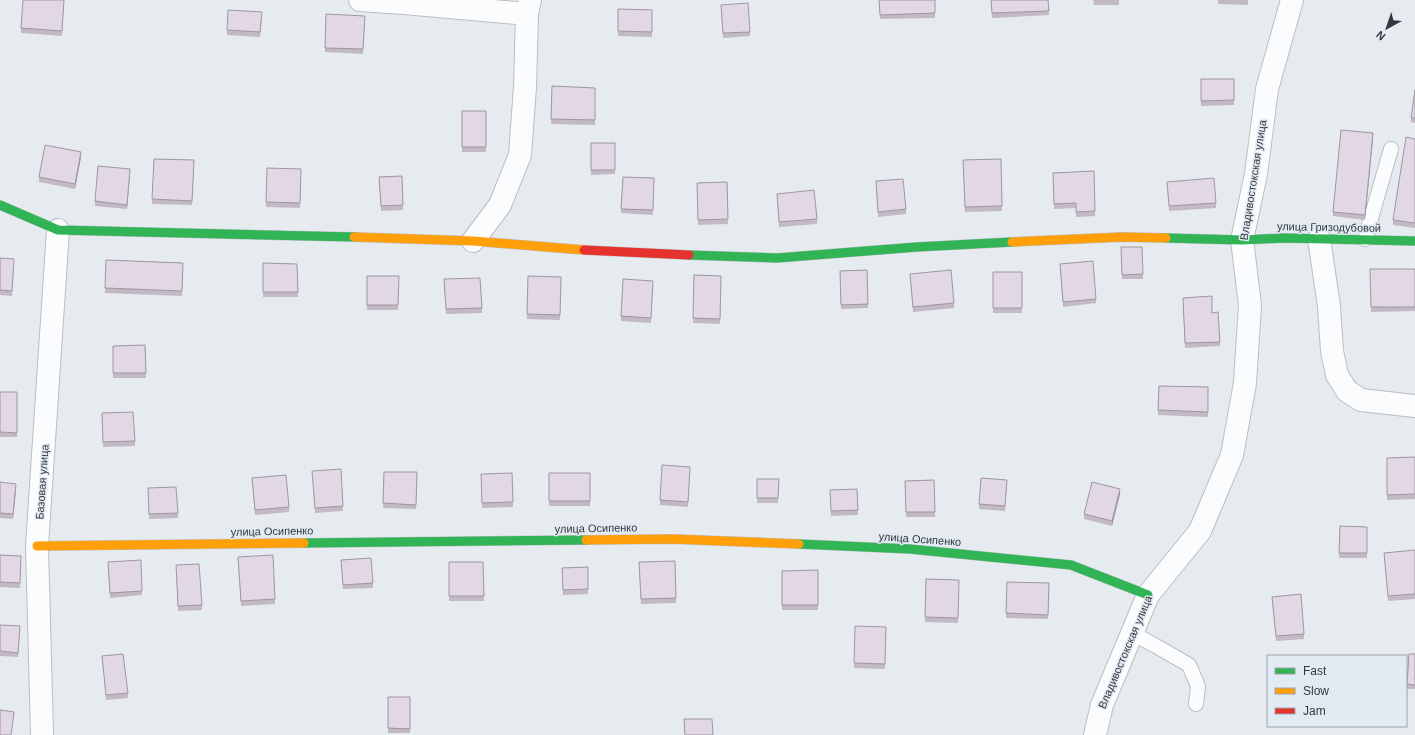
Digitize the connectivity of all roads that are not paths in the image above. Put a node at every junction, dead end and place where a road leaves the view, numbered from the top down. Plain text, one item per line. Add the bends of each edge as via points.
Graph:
1 (360, 0) edge
2 (1292, 0) edge
3 (528, 7) edge
4 (1391, 149) dead end
5 (0, 205) edge
6 (58, 230) junction
7 (1319, 239) junction
8 (1242, 240) junction
9 (1365, 240) junction
10 (473, 241) junction
11 (1415, 241) edge
12 (1415, 406) edge
13 (37, 546) junction
14 (1148, 595) junction
15 (1132, 633) junction
16 (1196, 704) dead end
17 (42, 735) edge
18 (1095, 735) edge

1 - 3 street
2 - 8 street, Владивостокская улица via 1267,89 1256,174
3 - 10 street via 520,155 500,205
4 - 9 lane
5 - 6 street
6 - 10 street, улица Гризодубовой
6 - 13 street, Базовая улица
7 - 8 street, улица Гризодубовой
7 - 9 street, улица Гризодубовой
7 - 12 street via 1337,375 1347,392 1361,400
8 - 10 street, улица Гризодубовой via 1122,237 917,247 777,258 612,252
8 - 14 street, Владивостокская улица via 1250,305 1245,383 1232,455 1200,531
9 - 11 street, улица Гризодубовой
13 - 14 street, улица Осипенко via 672,539 902,548 1071,565
13 - 17 street, Базовая улица
14 - 15 street, Владивостокская улица
15 - 16 lane via 1189,665 1198,686
15 - 18 street, Владивостокская улица via 1102,705

